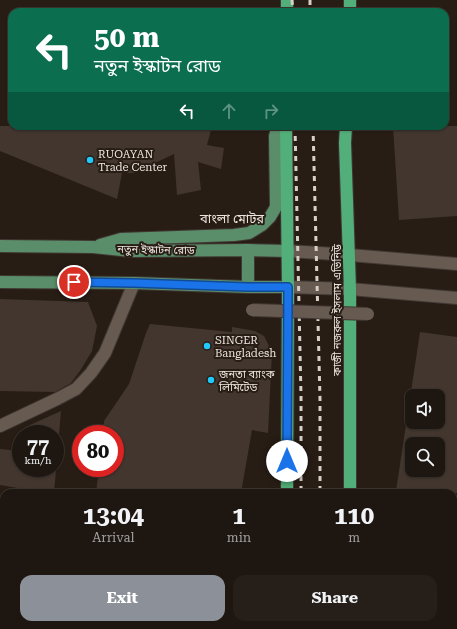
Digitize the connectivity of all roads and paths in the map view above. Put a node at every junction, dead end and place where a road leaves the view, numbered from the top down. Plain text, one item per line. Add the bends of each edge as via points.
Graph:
1 (277, 130) edge
2 (286, 130) edge
3 (346, 130) edge
4 (0, 246) edge
5 (93, 247) junction
6 (248, 250) junction
7 (288, 251) junction
8 (350, 255) junction
9 (457, 264) edge
10 (0, 282) edge
11 (134, 283) junction
12 (248, 287) junction
13 (288, 287) junction
14 (350, 288) junction
15 (457, 298) edge
16 (252, 310) dead end
17 (368, 314) dead end
18 (0, 426) edge
19 (287, 489) edge
20 (350, 489) edge

1 - 5 main road via 276,207 262,225 249,234 121,239
2 - 7 highway
3 - 8 highway, কাজী নজরুল ইসলাম এভিনিউ
4 - 5 main road, নতুন ইস্কাটন রোড
5 - 6 main road, নতুন ইস্কাটন রোড via 131,251
6 - 7 main road, নতুন ইস্কাটন রোড
6 - 12 main road
7 - 8 main road
7 - 13 highway
8 - 9 main road
8 - 14 highway, কাজী নজরুল ইসলাম এভিনিউ
10 - 11 main road
11 - 12 main road
11 - 18 main road via 105,353 91,373 76,389
12 - 13 main road
13 - 14 main road
13 - 19 highway
14 - 15 main road
14 - 20 highway, কাজী নজরুল ইসলাম এভিনিউ
16 - 17 main road, bridge

